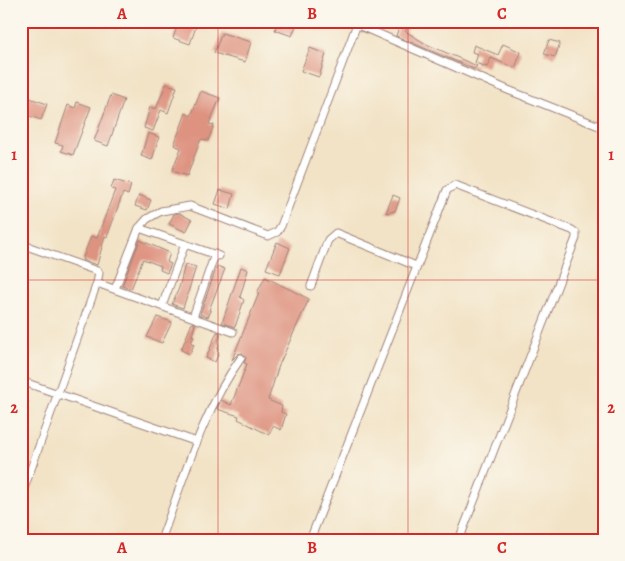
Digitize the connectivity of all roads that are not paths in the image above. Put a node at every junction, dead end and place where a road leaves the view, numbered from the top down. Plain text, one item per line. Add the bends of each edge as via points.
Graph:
1 (353, 22) edge
2 (604, 128) edge
3 (139, 228) junction
4 (21, 244) edge
5 (184, 244) junction
6 (416, 266) junction
7 (97, 283) junction
8 (311, 286) dead end
9 (115, 289) junction
10 (162, 306) junction
11 (192, 317) junction
12 (233, 332) dead end
13 (241, 358) dead end
14 (21, 381) edge
15 (59, 393) junction
16 (198, 442) junction
17 (21, 497) edge
18 (161, 540) edge
19 (310, 540) edge
20 (460, 540) edge

1 - 2 street
1 - 3 street via 277,232 268,236 190,206 161,211
3 - 5 street
3 - 9 street
4 - 7 street via 97,270
5 - 10 street
5 - 11 street via 217,255
6 - 8 street via 336,233 328,240
6 - 19 street
6 - 20 street via 447,190 455,185 576,233
7 - 9 street
7 - 15 street
9 - 10 street
10 - 11 street
11 - 12 street
13 - 16 street via 219,393
14 - 15 street
15 - 16 street
15 - 17 street
16 - 18 street

